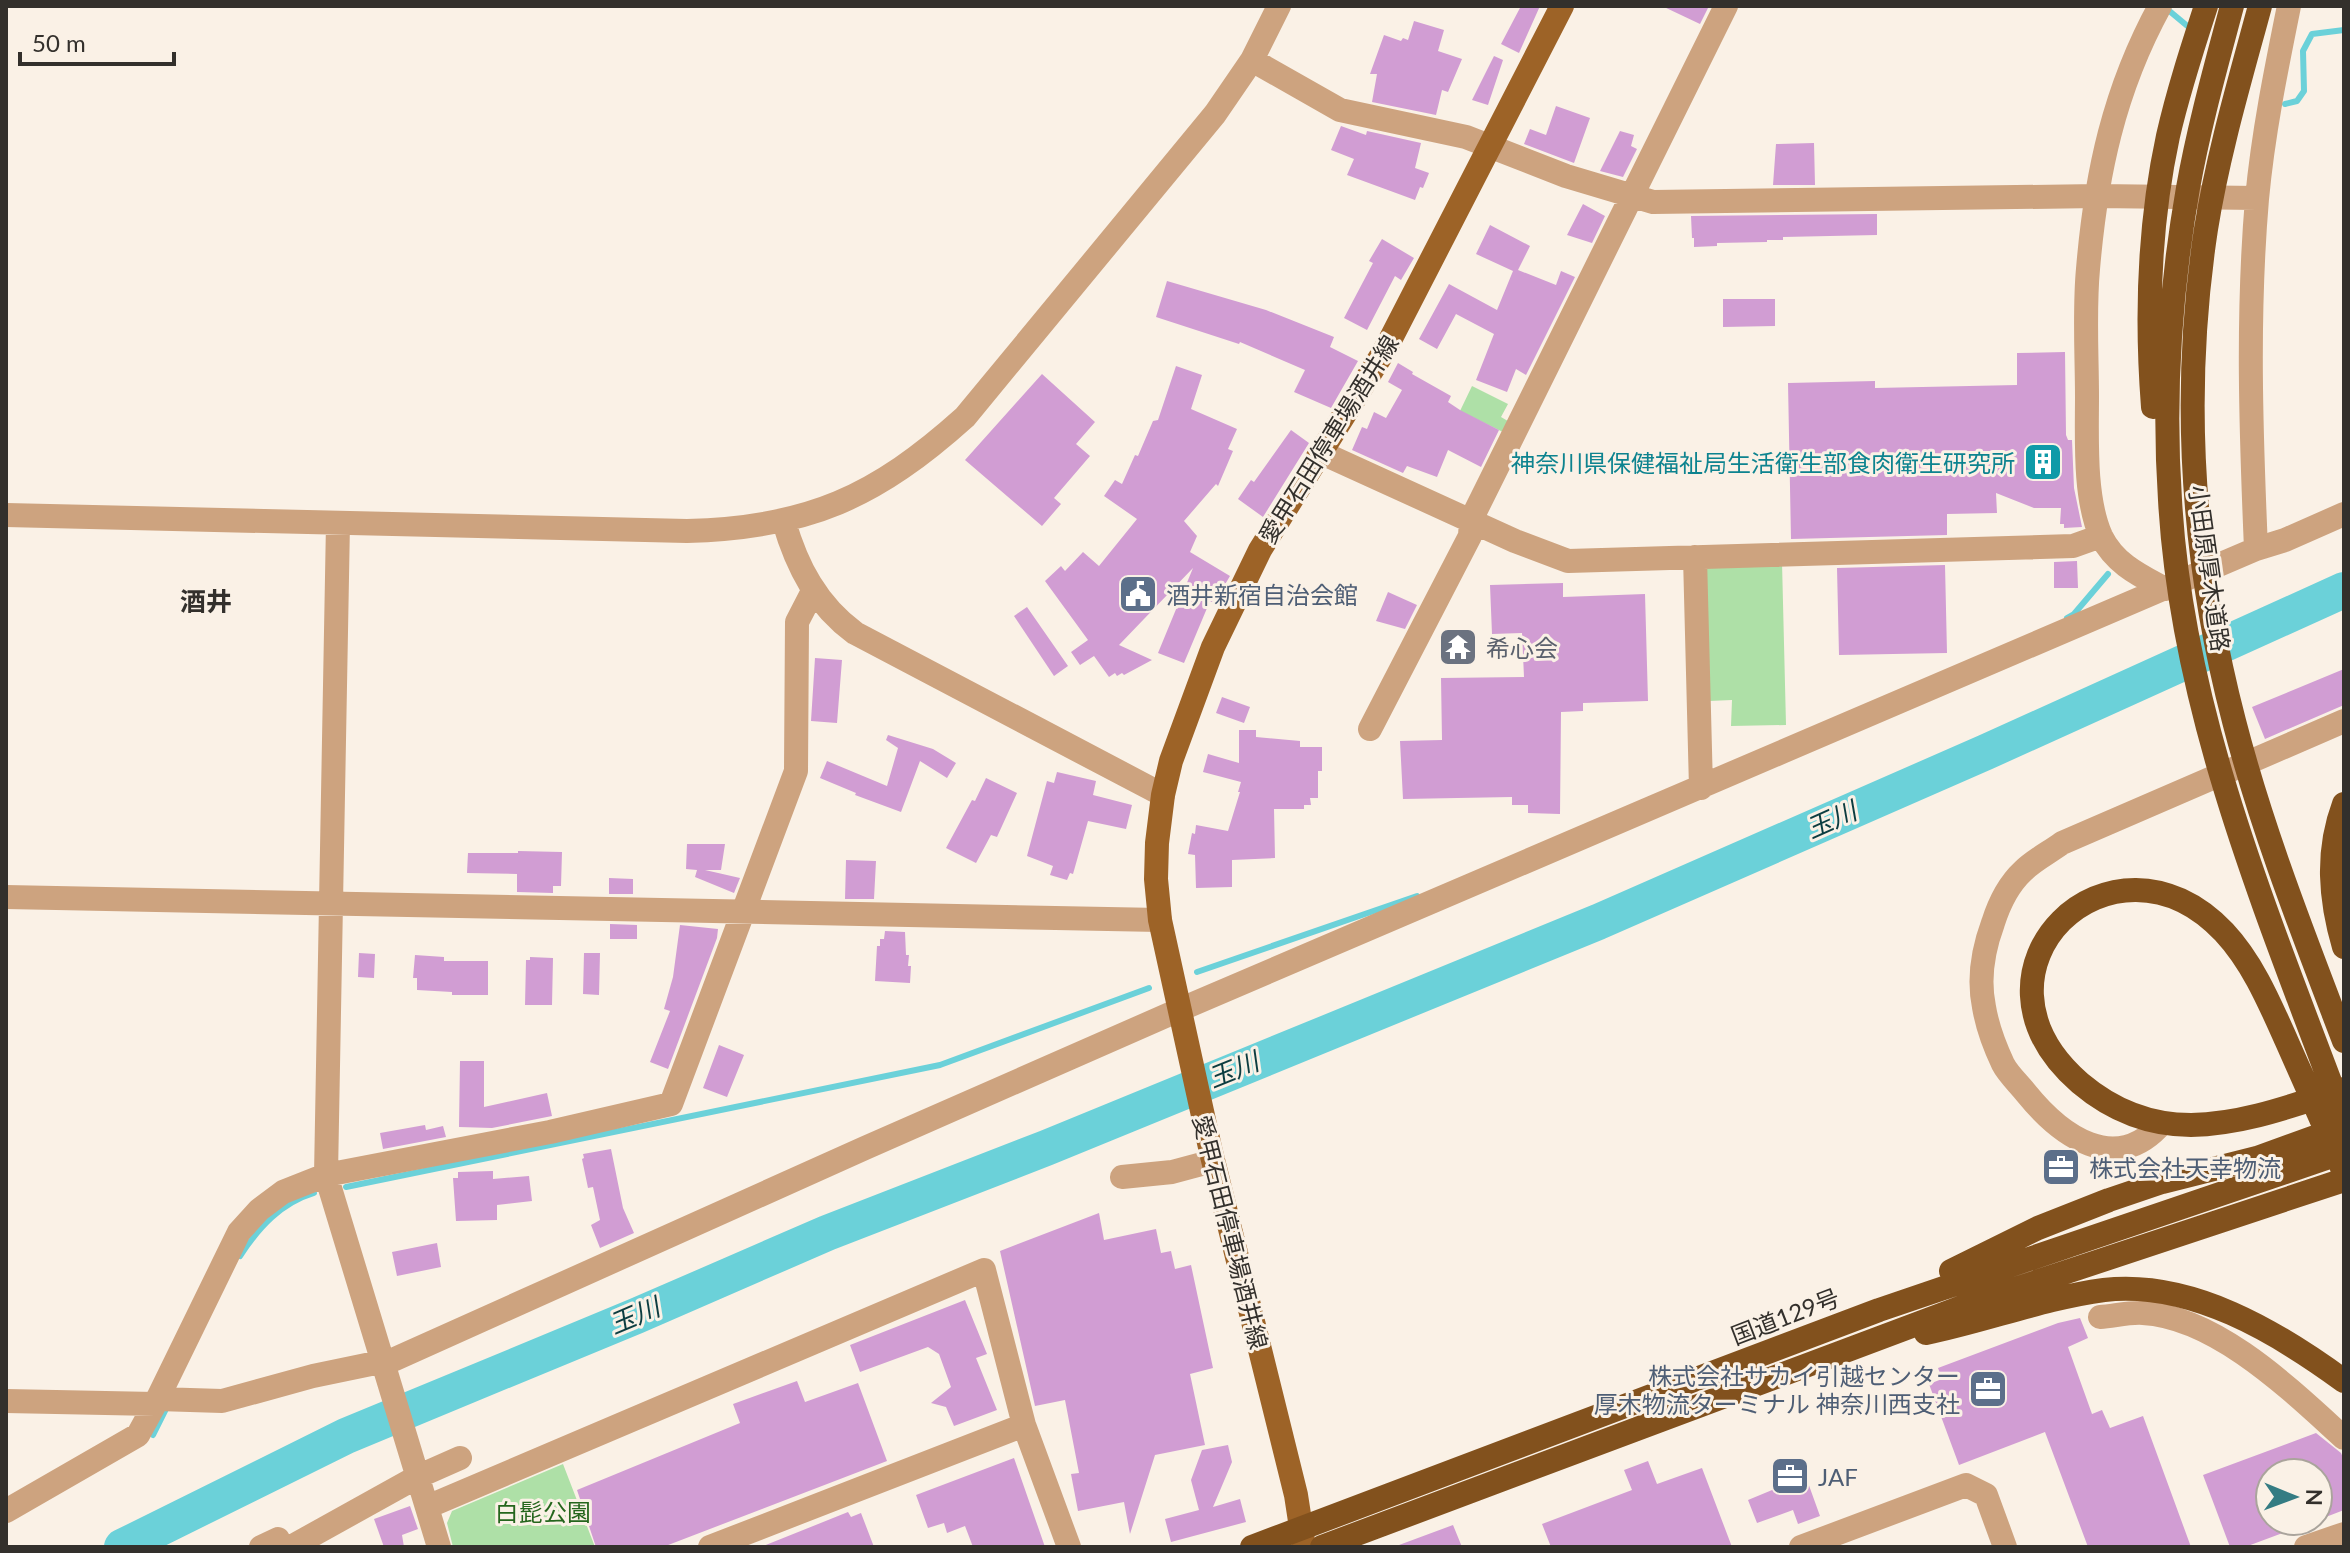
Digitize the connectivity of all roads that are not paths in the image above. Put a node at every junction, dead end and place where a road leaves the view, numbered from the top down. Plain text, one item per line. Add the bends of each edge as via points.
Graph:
1 (1279, 6) edge
2 (1562, 6) edge
3 (1726, 6) edge
4 (2160, 6) edge
5 (2206, 6) edge
6 (2232, 6) edge
7 (2260, 6) edge
8 (2289, 6) edge
9 (1252, 60) junction
10 (1491, 148) junction
11 (2098, 196) junction
12 (1631, 197) junction
13 (2257, 198) junction
14 (1322, 453) junction
15 (2344, 514) edge
16 (6, 515) edge
17 (1471, 520) junction
18 (784, 522) junction
19 (338, 523) junction
20 (2101, 536) junction
21 (2256, 549) junction
22 (1695, 557) junction
23 (2176, 559) junction
24 (2165, 589) junction
25 (813, 591) junction
26 (2344, 721) edge
27 (1370, 729) dead end
28 (1701, 788) junction
29 (1163, 795) junction
30 (2344, 804) edge
31 (6, 897) edge
32 (332, 903) junction
33 (743, 913) junction
34 (1160, 920) junction
35 (2344, 947) edge
36 (1179, 1010) junction
37 (2344, 1041) edge
38 (2313, 1070) junction
39 (2344, 1089) edge
40 (2344, 1119) edge
41 (2162, 1123) junction
42 (2344, 1127) edge
43 (2344, 1152) edge
44 (1212, 1156) junction
45 (2344, 1172) edge
46 (326, 1175) junction
47 (1122, 1177) dead end
48 (2344, 1180) edge
49 (1879, 1310) junction
50 (2100, 1317) dead end
51 (1845, 1350) junction
52 (384, 1368) junction
53 (2344, 1381) edge
54 (164, 1400) junction
55 (6, 1401) edge
56 (1024, 1425) junction
57 (2344, 1438) edge
58 (460, 1458) dead end
59 (416, 1472) junction
60 (427, 1507) junction
61 (6, 1511) edge
62 (2344, 1534) edge
63 (1303, 1538) edge
64 (261, 1547) edge
65 (282, 1547) edge
66 (291, 1547) edge
67 (439, 1547) edge
68 (710, 1547) edge
69 (1069, 1547) edge
70 (1252, 1547) edge
71 (1322, 1547) edge
72 (1801, 1547) edge
73 (2005, 1547) edge
74 (2306, 1547) edge

1 - 9 street
2 - 10 main road, 愛甲石田停車場酒井線
3 - 12 street
4 - 11 street via 2123,82
5 - 23 highway via 2171,125 2155,218 2150,307 2155,440
6 - 23 highway, 小田原厚木道路 via 2199,134 2172,309 2167,395
7 - 37 highway, 小田原厚木道路 via 2206,230 2192,397 2200,549 2221,665 2251,779
8 - 13 street
9 - 10 street via 1340,110 1466,137
9 - 18 street via 1188,148 965,417 897,473
10 - 12 street
10 - 14 main road, 愛甲石田停車場酒井線 via 1386,348
11 - 12 street via 1671,204
11 - 13 street
11 - 20 street via 2087,270 2087,425 2091,498
12 - 17 street
13 - 21 street via 2249,322
14 - 17 street
14 - 29 main road, 愛甲石田停車場酒井線 via 1260,550 1226,617
15 - 21 street
16 - 19 street
17 - 22 street via 1568,561
17 - 27 street via 1470,536
18 - 19 street via 687,531
18 - 25 street
19 - 32 street
20 - 22 street via 2073,546
20 - 24 street via 2123,567
21 - 24 street
22 - 28 street
23 - 38 highway, 小田原厚木道路 via 2197,678 2226,788
24 - 28 street
25 - 29 street via 855,633
25 - 33 street via 797,622 796,771
26 - 41 street via 2062,843 2023,870 1997,910 1982,963 1982,998 2004,1066 2034,1103 2075,1139 2092,1146 2133,1145
28 - 36 street
29 - 34 main road, 愛甲石田停車場酒井線 via 1156,855
30 - 35 highway via 2331,866
31 - 32 street
32 - 33 street
32 - 46 street
33 - 34 street
33 - 46 street via 671,1104
34 - 36 main road, 愛甲石田停車場酒井線
36 - 44 main road, 愛甲石田停車場酒井線
36 - 52 street
38 - 40 highway, 小田原厚木道路
38 - 41 highway via 2221,929 2169,896 2148,890 2107,893 2072,910 2045,941 2032,979 2033,1013 2059,1063 2092,1093 2129,1114
38 - 45 highway
39 - 41 highway via 2232,1122
42 - 49 highway via 2109,1200 2038,1228
43 - 49 highway, 国道129号
44 - 47 street via 1172,1172
44 - 63 main road, 愛甲石田停車場酒井線
46 - 52 street
46 - 54 street via 283,1192 239,1232
48 - 51 highway
49 - 63 highway, 国道129号
50 - 57 street via 2154,1314 2205,1332 2262,1366
51 - 53 highway via 2081,1294 2138,1290 2228,1313 2268,1331
51 - 71 highway
52 - 54 street via 313,1376 222,1401
52 - 59 street
54 - 55 street
54 - 61 street via 138,1435
56 - 60 street via 984,1270
56 - 68 street
56 - 69 street
58 - 59 street
59 - 60 street
59 - 66 street
60 - 67 street
62 - 74 street
63 - 70 highway, 国道129号
64 - 65 street via 278,1539
72 - 73 street via 1966,1485 1986,1495

